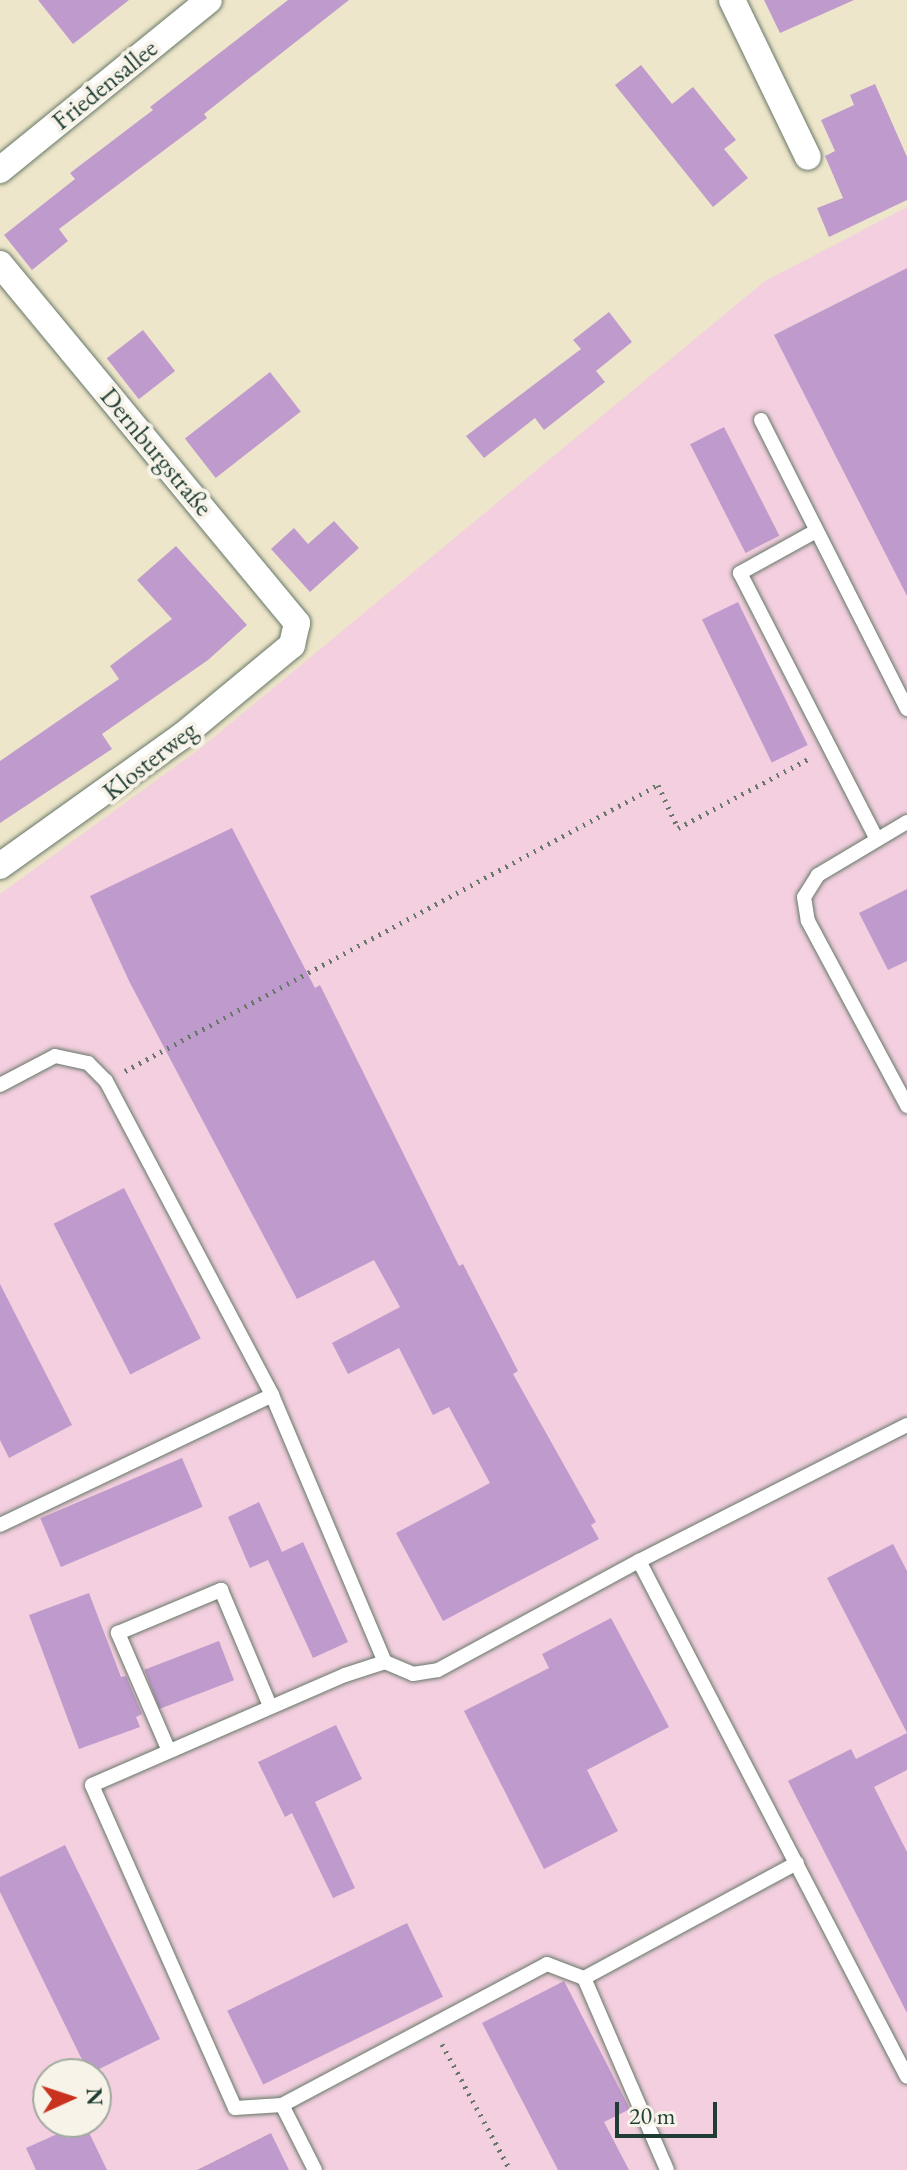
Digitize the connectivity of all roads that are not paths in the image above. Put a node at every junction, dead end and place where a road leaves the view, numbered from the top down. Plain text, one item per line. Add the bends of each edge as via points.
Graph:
1 (209, 0) edge
2 (732, 0) edge
3 (808, 157) dead end
4 (0, 170) edge
5 (0, 264) edge
6 (761, 420) dead end
7 (816, 531) junction
8 (292, 645) joint
9 (907, 709) edge
10 (907, 822) edge
11 (876, 838) junction
12 (0, 866) edge
13 (0, 1085) edge
14 (907, 1106) edge
15 (272, 1395) junction
16 (907, 1425) edge
17 (0, 1525) edge
18 (639, 1561) junction
19 (385, 1662) junction
20 (270, 1706) junction
21 (169, 1751) junction
22 (797, 1863) junction
23 (584, 1978) junction
24 (907, 2077) edge
25 (282, 2105) junction
26 (315, 2170) edge
27 (667, 2170) edge

1 - 4 street, Friedensallee
2 - 3 street
5 - 8 street, Dernburgstraße via 297,623
6 - 7 lane
7 - 9 lane
7 - 11 lane via 740,573
8 - 12 street, Klosterweg via 93,804
10 - 11 lane
11 - 14 lane via 818,875 804,897 808,921
13 - 15 lane via 55,1056 88,1063 106,1081
15 - 17 lane
15 - 19 lane
16 - 18 lane
18 - 19 lane via 438,1670 413,1674
18 - 22 lane
19 - 20 lane
20 - 21 lane
20 - 21 lane via 221,1590 118,1633
21 - 25 lane via 92,1785 235,2108
22 - 23 lane
22 - 24 lane
23 - 25 lane via 547,1964
23 - 27 lane
25 - 26 lane

